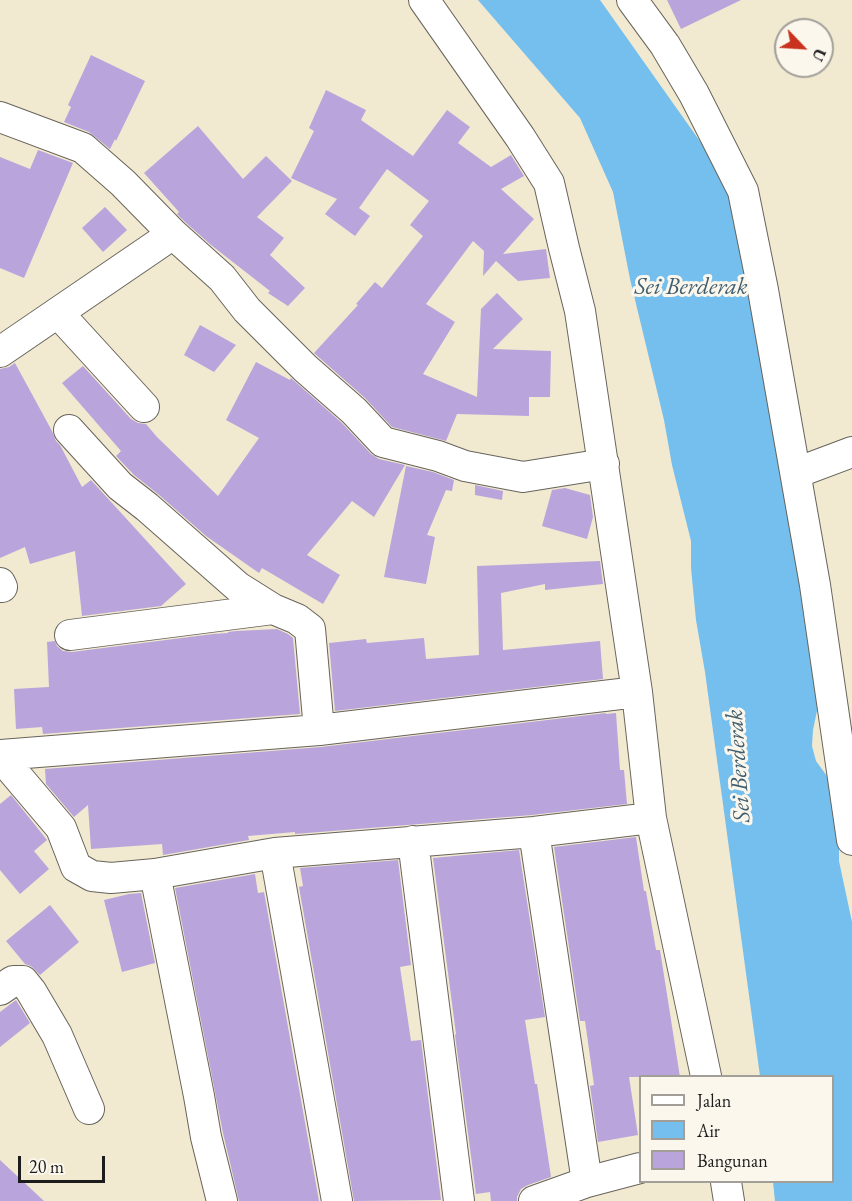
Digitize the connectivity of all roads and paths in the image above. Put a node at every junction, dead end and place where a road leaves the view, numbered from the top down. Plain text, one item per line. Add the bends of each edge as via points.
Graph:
1 (424, 0) edge
2 (632, 0) edge
3 (0, 117) edge
4 (173, 234) junction
5 (58, 313) junction
6 (0, 352) edge
7 (144, 407) dead end
8 (69, 430) dead end
9 (852, 452) edge
10 (604, 464) junction
11 (796, 473) junction
12 (273, 609) junction
13 (70, 635) dead end
14 (637, 692) junction
15 (320, 730) junction
16 (0, 755) edge
17 (651, 818) junction
18 (534, 832) junction
19 (852, 840) edge
20 (413, 841) junction
21 (275, 854) junction
22 (154, 874) junction
23 (0, 990) edge
24 (705, 1075) edge
25 (88, 1109) dead end
26 (639, 1168) edge
27 (587, 1182) junction
28 (726, 1183) edge
29 (222, 1201) edge
30 (337, 1201) edge
31 (459, 1201) edge
32 (534, 1201) edge
33 (729, 1201) edge

1 - 10 street via 549,183 580,311
2 - 11 street via 694,94 743,191
3 - 4 street via 83,148
4 - 5 street
4 - 10 street via 222,278 247,310 383,442 465,466 523,477
5 - 6 street
5 - 7 street
8 - 12 street via 120,486 238,587
9 - 11 street
10 - 14 street
11 - 19 street
12 - 13 street
12 - 15 street via 310,629
14 - 15 street
14 - 17 street
15 - 16 street
16 - 22 street via 61,828 76,867 92,876 111,879
17 - 18 street
17 - 24 street
18 - 20 street
18 - 27 street
20 - 21 street
20 - 31 street
21 - 22 street
21 - 30 street
22 - 29 street
23 - 25 street via 13,981 23,981 32,991 57,1035
26 - 27 street
27 - 32 street
28 - 33 street

